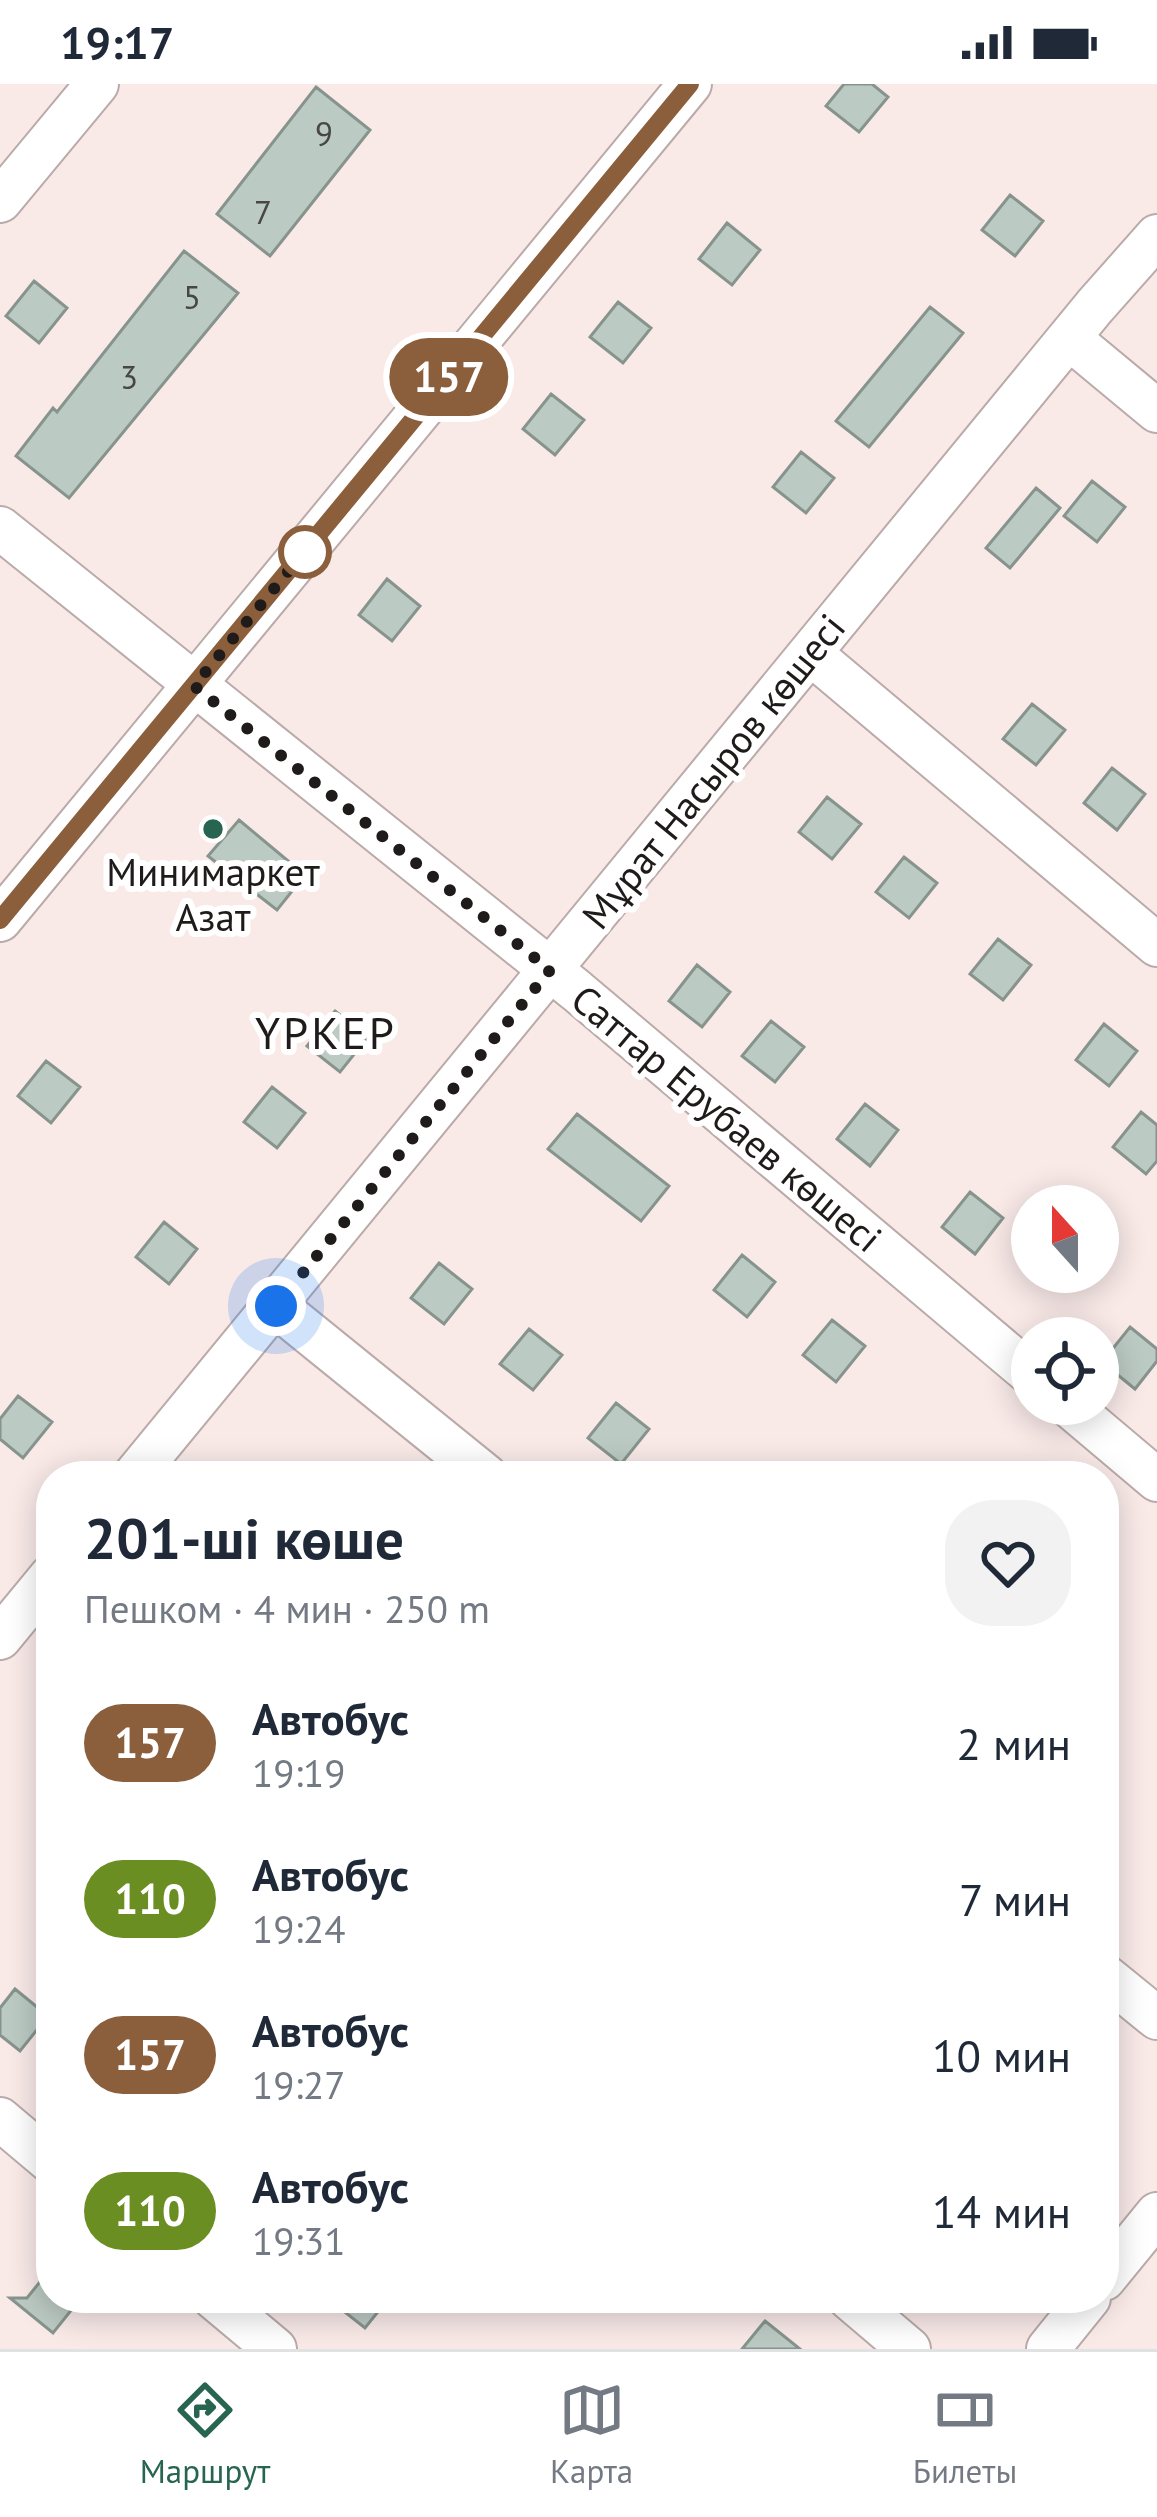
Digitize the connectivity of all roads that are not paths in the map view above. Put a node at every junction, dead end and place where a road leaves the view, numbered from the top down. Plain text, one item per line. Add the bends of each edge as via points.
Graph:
1 (97, 84) edge
2 (690, 84) edge
3 (0, 201) edge
4 (1157, 236) edge
5 (1069, 338) junction
6 (1157, 411) edge
7 (0, 528) edge
8 (810, 652) junction
9 (194, 686) junction
10 (0, 920) edge
11 (1157, 945) edge
12 (550, 970) junction
13 (276, 1306) junction
14 (1011, 1357) edge
15 (1092, 1425) edge
16 (147, 1461) edge
17 (467, 1461) edge
18 (1157, 1480) edge
19 (36, 1608) edge
20 (0, 1638) edge
21 (1119, 1987) edge
22 (1157, 2018) edge
23 (0, 2119) edge
24 (36, 2149) edge
25 (1157, 2214) edge
26 (1119, 2261) edge
27 (232, 2313) edge
28 (867, 2313) edge
29 (1077, 2313) edge
30 (275, 2349) edge
31 (909, 2349) edge
32 (1048, 2349) edge

1 - 3 street
2 - 9 street
4 - 5 street, Мұрат Насыров көшесі
5 - 6 street
5 - 8 street, Мұрат Насыров көшесі
7 - 9 street, Саттар Ерубаев көшесі
8 - 11 street
8 - 12 street, Мұрат Насыров көшесі
9 - 10 street
9 - 12 street, Саттар Ерубаев көшесі
12 - 13 street, Мұрат Насыров көшесі
12 - 14 street, Саттар Ерубаев көшесі
13 - 16 street, Мұрат Насыров көшесі
13 - 17 street
15 - 18 street
19 - 20 street
21 - 22 street
23 - 24 street
25 - 26 street
27 - 30 street
28 - 31 street
29 - 32 street

